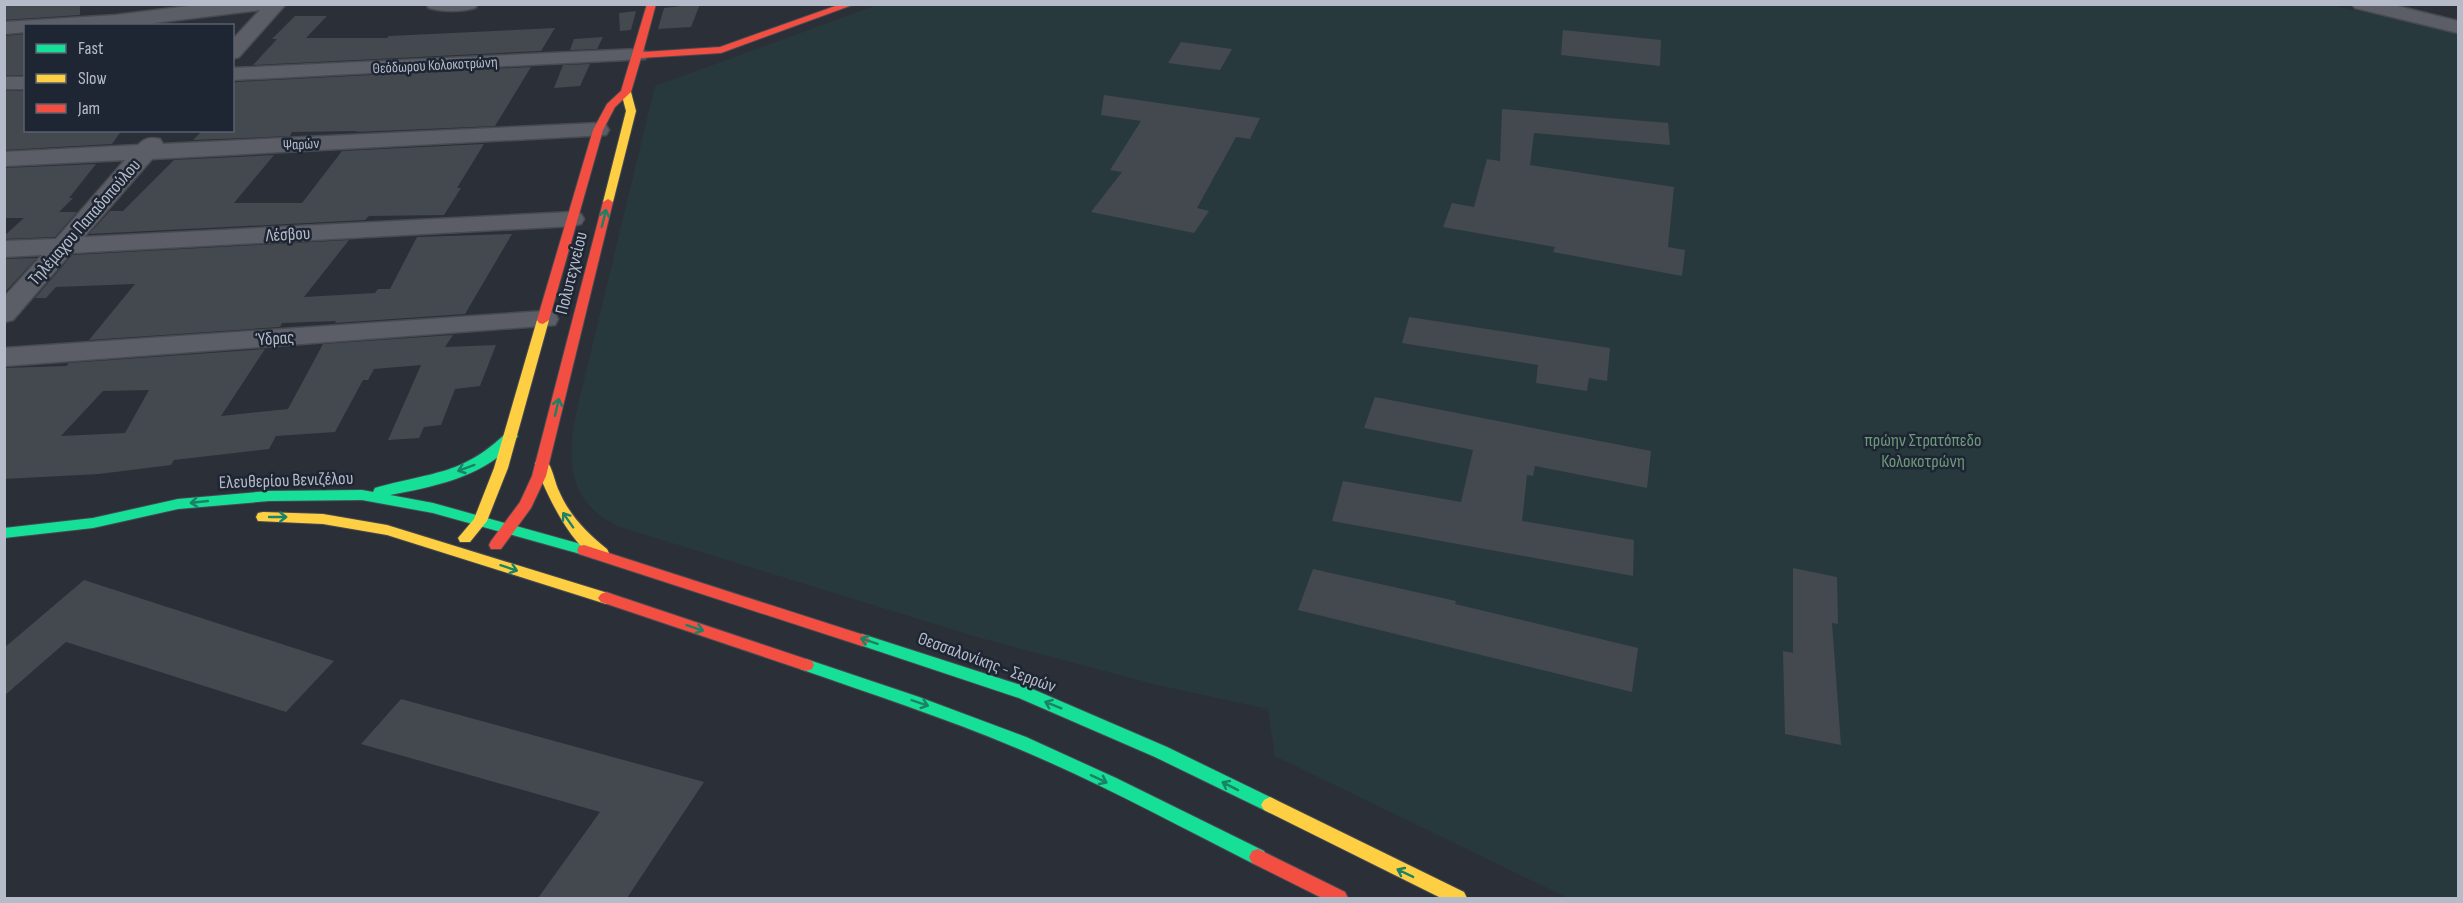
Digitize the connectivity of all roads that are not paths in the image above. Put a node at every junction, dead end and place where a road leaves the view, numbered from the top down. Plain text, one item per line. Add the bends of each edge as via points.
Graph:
1 (260, 4) edge
2 (276, 4) edge
3 (436, 4) edge
4 (468, 4) edge
5 (652, 4) edge
6 (851, 4) edge
7 (2362, 4) edge
8 (66, 24) edge
9 (24, 26) edge
10 (2458, 27) edge
11 (4, 28) edge
12 (721, 50) junction
13 (234, 51) edge
14 (638, 55) junction
15 (677, 67) dead end
16 (234, 74) edge
17 (647, 77) dead end
18 (24, 82) edge
19 (4, 84) edge
20 (628, 87) junction
21 (598, 130) junction
22 (162, 132) edge
23 (145, 152) junction
24 (4, 159) edge
25 (572, 219) junction
26 (64, 246) junction
27 (4, 249) edge
28 (4, 314) edge
29 (545, 319) junction
30 (4, 357) edge
31 (512, 434) junction
32 (542, 464) junction
33 (362, 495) junction
34 (246, 518) dead end
35 (480, 521) junction
36 (163, 522) dead end
37 (93, 523) junction
38 (509, 530) junction
39 (4, 533) edge
40 (454, 550) junction
41 (611, 558) junction
42 (483, 560) junction
43 (1339, 898) edge
44 (1458, 898) edge

1 - 8 street
2 - 13 street
3 - 4 street
5 - 14 main road, Πολυτεχνείου
6 - 12 main road
7 - 10 street
9 - 11 street
12 - 14 main road
12 - 15 main road
14 - 16 street, Θεόδωρου Κολοκοτρώνη
14 - 20 main road, Πολυτεχνείου
17 - 20 main road
18 - 19 street
20 - 21 main road, Πολυτεχνείου via 611,106
32 -> 20 main road, Πολυτεχνείου via 631,111
21 - 23 street, Ψαρών
21 - 25 main road, Πολυτεχνείου
22 - 23 street, Τηλέμαχου Παπαδοπούλου
23 - 24 street, Ψαρών
23 - 26 street, Τηλέμαχου Παπαδοπούλου
25 - 26 street, Λέσβου
25 - 29 main road, Πολυτεχνείου
26 - 27 street, Λέσβου
26 - 28 street, Τηλέμαχου Παπαδοπούλου
29 - 30 street, Ύδρας
29 - 31 main road, Πολυτεχνείου
31 -> 33 main road via 496,453 481,462 407,486
31 - 35 main road, Πολυτεχνείου
32 - 38 main road, Πολυτεχνείου via 535,488
41 -> 32 main road via 567,521 548,489
33 - 35 main road, Ελευθερίου Βενιζέλου
33 -> 37 main road, Ελευθερίου Βενιζέλου via 289,495 185,503
34 -> 40 main road, Ελευθερίου Βενιζέλου via 345,521
35 - 38 main road, Θεσσαλονίκης - Σερρών
35 - 40 main road
36 - 37 main road, Ελευθερίου Βενιζέλου
37 - 39 main road, Ελευθερίου Βενιζέλου
38 - 41 main road, Θεσσαλονίκης - Σερρών
38 - 42 main road, Πολυτεχνείου
40 - 42 main road
44 -> 41 main road, Θεσσαλονίκης - Σερρών via 1161,752 1024,693
42 -> 43 main road via 785,657 978,725 1130,793

